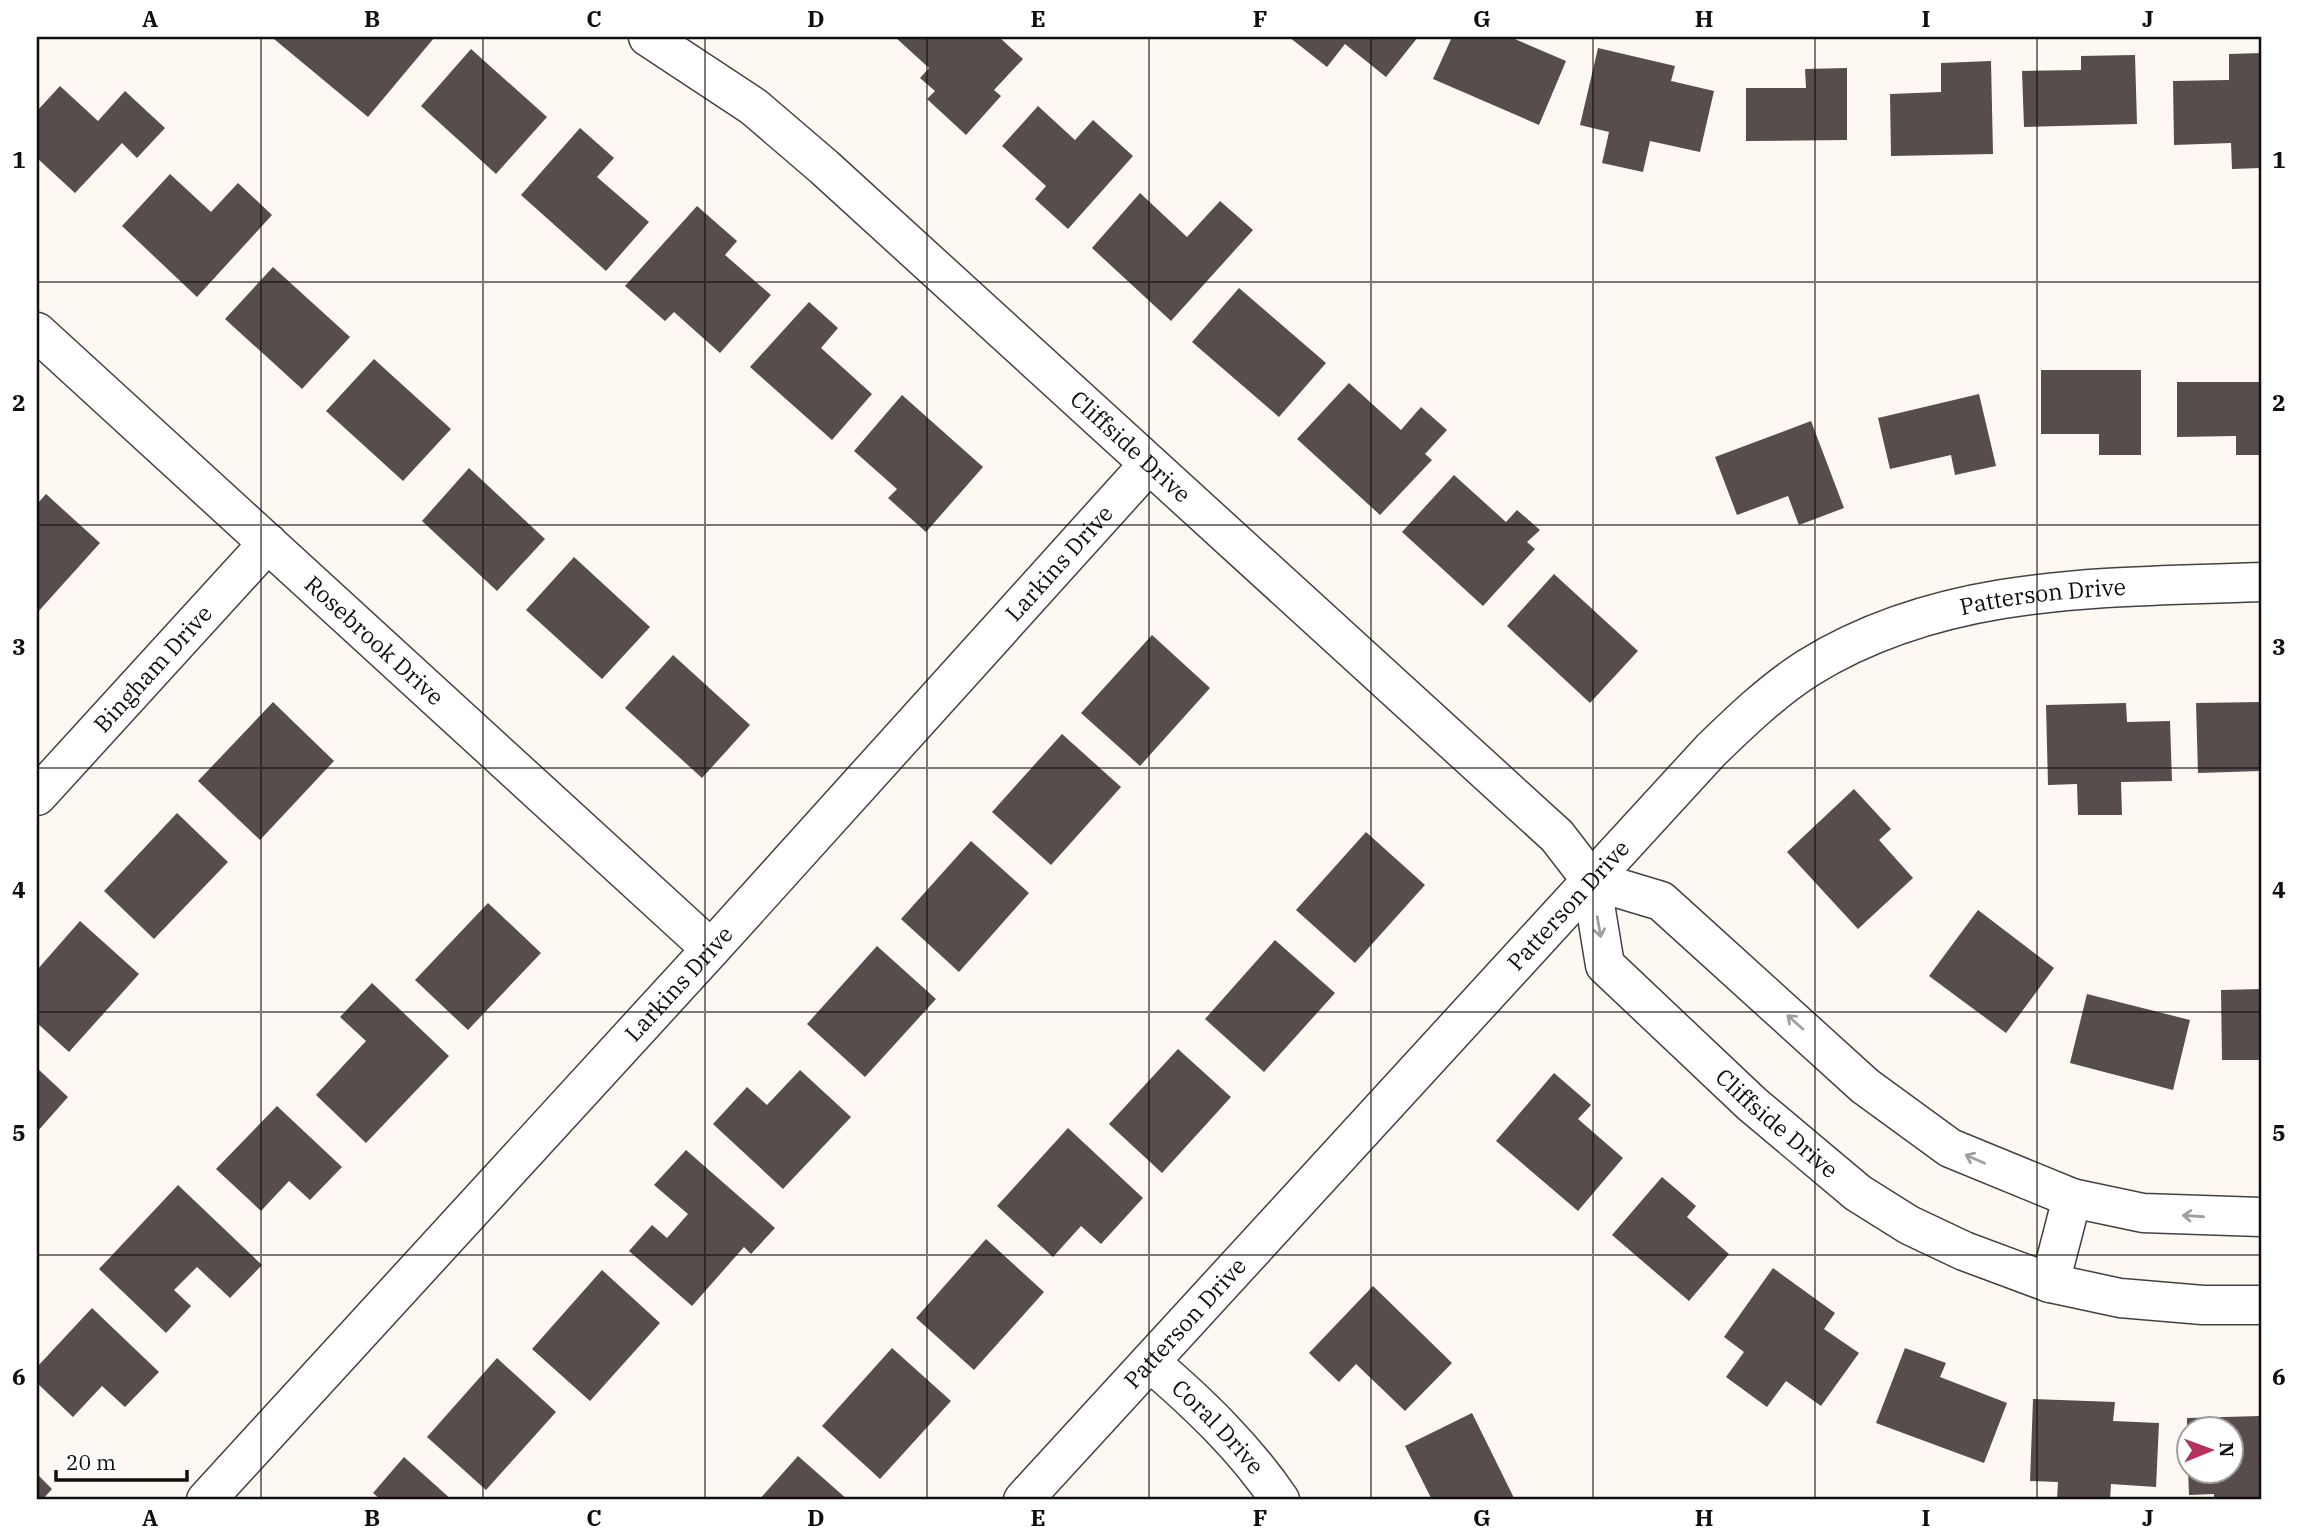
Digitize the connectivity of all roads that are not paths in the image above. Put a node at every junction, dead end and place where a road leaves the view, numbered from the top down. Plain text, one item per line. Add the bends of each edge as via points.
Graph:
1 (648, 37) edge
2 (37, 332) edge
3 (1149, 464) junction
4 (268, 543) junction
5 (2261, 583) edge
6 (37, 796) edge
7 (1591, 880) junction
8 (711, 949) junction
9 (2072, 1198) junction
10 (2261, 1217) edge
11 (2050, 1283) junction
12 (2261, 1305) edge
13 (1150, 1362) junction
14 (206, 1500) edge
15 (1023, 1500) edge
16 (1280, 1500) edge

1 - 3 street, Cliffside Drive via 754,107 789,136
2 - 4 street, Rosebrook Drive
3 - 7 street, Cliffside Drive via 1557,836
3 - 8 street, Larkins Drive
4 - 6 street, Bingham Drive
4 - 8 street, Rosebrook Drive
5 - 7 street, Patterson Drive via 2023,594 1957,606 1886,629 1808,669 1754,709
9 -> 7 street via 1950,1147 1865,1086 1661,901
7 -> 11 street, Cliffside Drive via 1605,965 1752,1104 1858,1193 1909,1225
7 - 13 street, Patterson Drive
8 - 14 street, Larkins Drive
10 -> 9 street via 2143,1213
9 - 11 street
11 - 12 street, Cliffside Drive via 2120,1298
13 - 15 street, Patterson Drive
13 - 16 street, Coral Drive via 1254,1461

